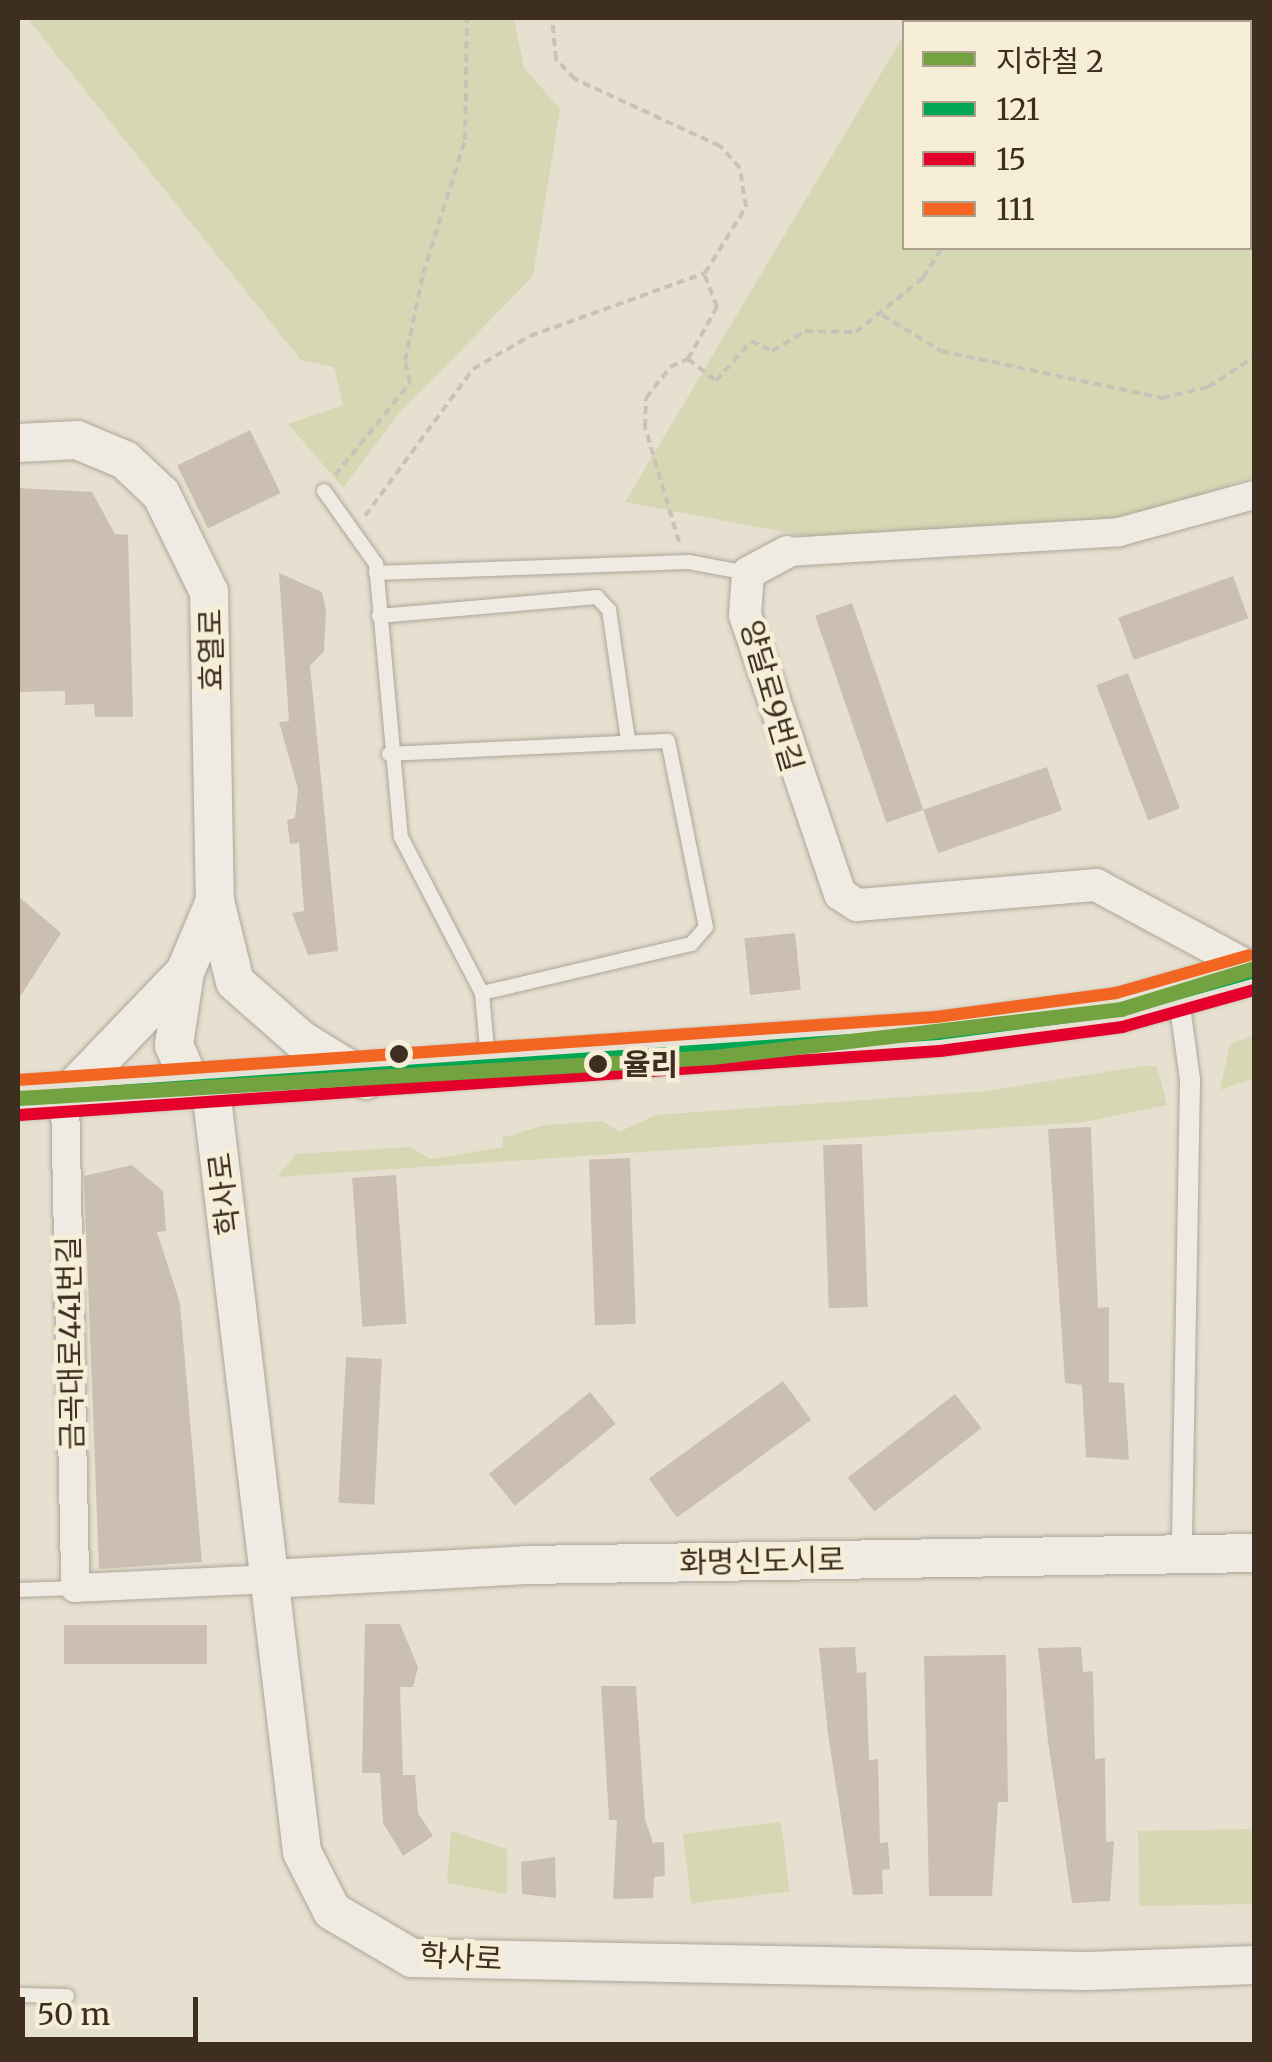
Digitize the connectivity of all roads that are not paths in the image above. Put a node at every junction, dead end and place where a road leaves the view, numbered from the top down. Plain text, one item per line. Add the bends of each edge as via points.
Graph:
1 (18, 443) edge
2 (324, 491) road end
3 (1254, 494) edge
4 (788, 552) joint
5 (376, 573) junction
6 (748, 573) junction
7 (379, 616) junction
8 (628, 740) junction
9 (389, 754) junction
10 (215, 901) junction
11 (1198, 936) junction
12 (1254, 971) edge
13 (184, 979) junction
14 (234, 982) junction
15 (1194, 988) junction
16 (482, 993) junction
17 (488, 1071) junction
18 (366, 1080) junction
19 (211, 1090) junction
20 (65, 1097) junction
21 (18, 1098) edge
22 (1182, 1554) junction
23 (1254, 1554) edge
24 (270, 1579) junction
25 (74, 1588) junction
26 (18, 1590) edge
27 (1254, 1965) edge
28 (18, 1994) edge
29 (68, 1996) dead end

1 - 10 main road, 효열로 via 77,440 125,460 161,494 210,592
2 - 5 lane
3 - 4 street via 1118,532
4 - 6 street
5 - 6 lane via 689,562
5 - 7 lane
6 - 11 street, 양달로9번길 via 745,615 840,894 857,906 1096,884
7 - 8 lane via 598,596 609,610
7 - 9 lane
8 - 9 lane
8 - 16 lane via 668,742 706,927 691,944
9 - 16 lane via 412,873 452,924
10 - 13 main road, 효열로
10 - 14 main road
11 - 12 street, 양달로9번길
11 - 15 street
12 - 15 main road
13 - 14 main road via 207,967
13 - 19 main road via 176,1059
13 - 20 main road
14 - 18 main road via 301,1040
15 - 17 main road via 1120,1010 938,1034
15 - 22 street
16 - 17 lane
17 - 18 main road
18 - 19 main road
19 - 20 main road
19 - 24 main road, 학사로
20 - 21 main road
20 - 25 street, 금곡대로441번길
22 - 23 main road, 화명신도시로
22 - 24 main road, 화명신도시로
24 - 25 street
24 - 27 main road, 학사로 via 302,1852 332,1911 412,1958 1088,1971
25 - 26 lane
28 - 29 lane

